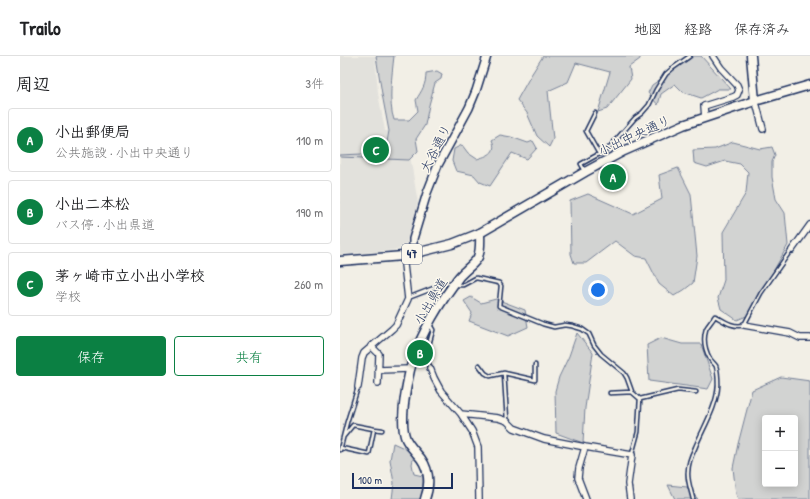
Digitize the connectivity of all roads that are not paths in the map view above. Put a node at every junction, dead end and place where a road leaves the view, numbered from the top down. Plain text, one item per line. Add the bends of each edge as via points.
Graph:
1 (487, 56) edge
2 (690, 56) edge
3 (713, 56) edge
4 (751, 56) edge
5 (810, 84) edge
6 (755, 101) junction
7 (595, 113) dead end
8 (705, 118) junction
9 (763, 129) dead end
10 (599, 154) junction
11 (585, 172) junction
12 (810, 225) edge
13 (480, 233) junction
14 (792, 250) joint
15 (413, 254) junction
16 (402, 256) junction
17 (340, 261) edge
18 (454, 284) junction
19 (408, 299) junction
20 (429, 323) junction
21 (744, 325) junction
22 (810, 338) edge
23 (372, 346) junction
24 (479, 364) dead end
25 (535, 366) dead end
26 (430, 368) joint
27 (410, 369) junction
28 (378, 370) junction
29 (504, 373) junction
30 (378, 382) dead end
31 (358, 387) joint
32 (632, 392) junction
33 (696, 392) dead end
34 (610, 393) dead end
35 (640, 399) junction
36 (461, 414) junction
37 (507, 421) junction
38 (374, 429) junction
39 (382, 430) dead end
40 (344, 436) junction
41 (585, 447) junction
42 (340, 449) edge
43 (632, 455) junction
44 (426, 499) edge
45 (479, 499) edge
46 (586, 499) edge
47 (630, 499) edge
48 (693, 499) edge

1 - 15 street, 大谷通り via 469,108 438,165 427,193 413,239
2 - 10 lane via 666,74 649,105 608,149
3 - 8 street via 739,90 734,97 704,106
4 - 6 main road
5 - 6 main road, 小出中央通り / 47
6 - 8 main road, 小出中央通り / 47
6 - 9 street
7 - 10 lane via 586,131
8 - 11 main road, 小出中央通り / 47 via 624,151
10 - 11 lane via 581,164
11 - 13 main road, 小出中央通り / 47
12 - 14 street
13 - 15 main road, 47 via 452,244
13 - 18 main road, 小出県道 via 478,257
14 - 21 lane via 761,293
15 - 16 main road, 47
16 - 17 main road, 47
16 - 19 street
18 - 19 lane via 446,283
18 - 20 main road, 小出県道
18 - 32 lane via 463,285 476,278 499,283 499,306 543,324 582,329 589,334 601,354 624,373
19 - 23 street via 396,325
20 - 26 lane via 433,330 426,355
20 - 27 main road, 小出県道
21 - 22 street
21 - 48 lane via 732,325 715,316 704,338 710,359 716,365 718,385 711,411 688,466
23 - 28 street via 379,354
23 - 31 street via 362,358
24 - 29 lane via 484,373 490,376
25 - 29 lane via 535,380
26 - 36 street via 441,391
27 - 28 street
27 - 44 main road, 小出県道 via 403,423 406,440 426,466
28 - 30 street
29 - 37 lane
31 - 40 lane
32 - 34 lane
32 - 35 lane
33 - 35 lane via 678,390
35 - 43 lane via 638,432
36 - 37 street
36 - 45 street via 478,447
37 - 41 street via 514,428 544,439
38 - 39 lane
38 - 40 lane via 353,425
38 - 42 lane via 369,454
40 - 42 lane
41 - 43 street
41 - 46 street via 578,468 578,478
43 - 47 street via 628,484

